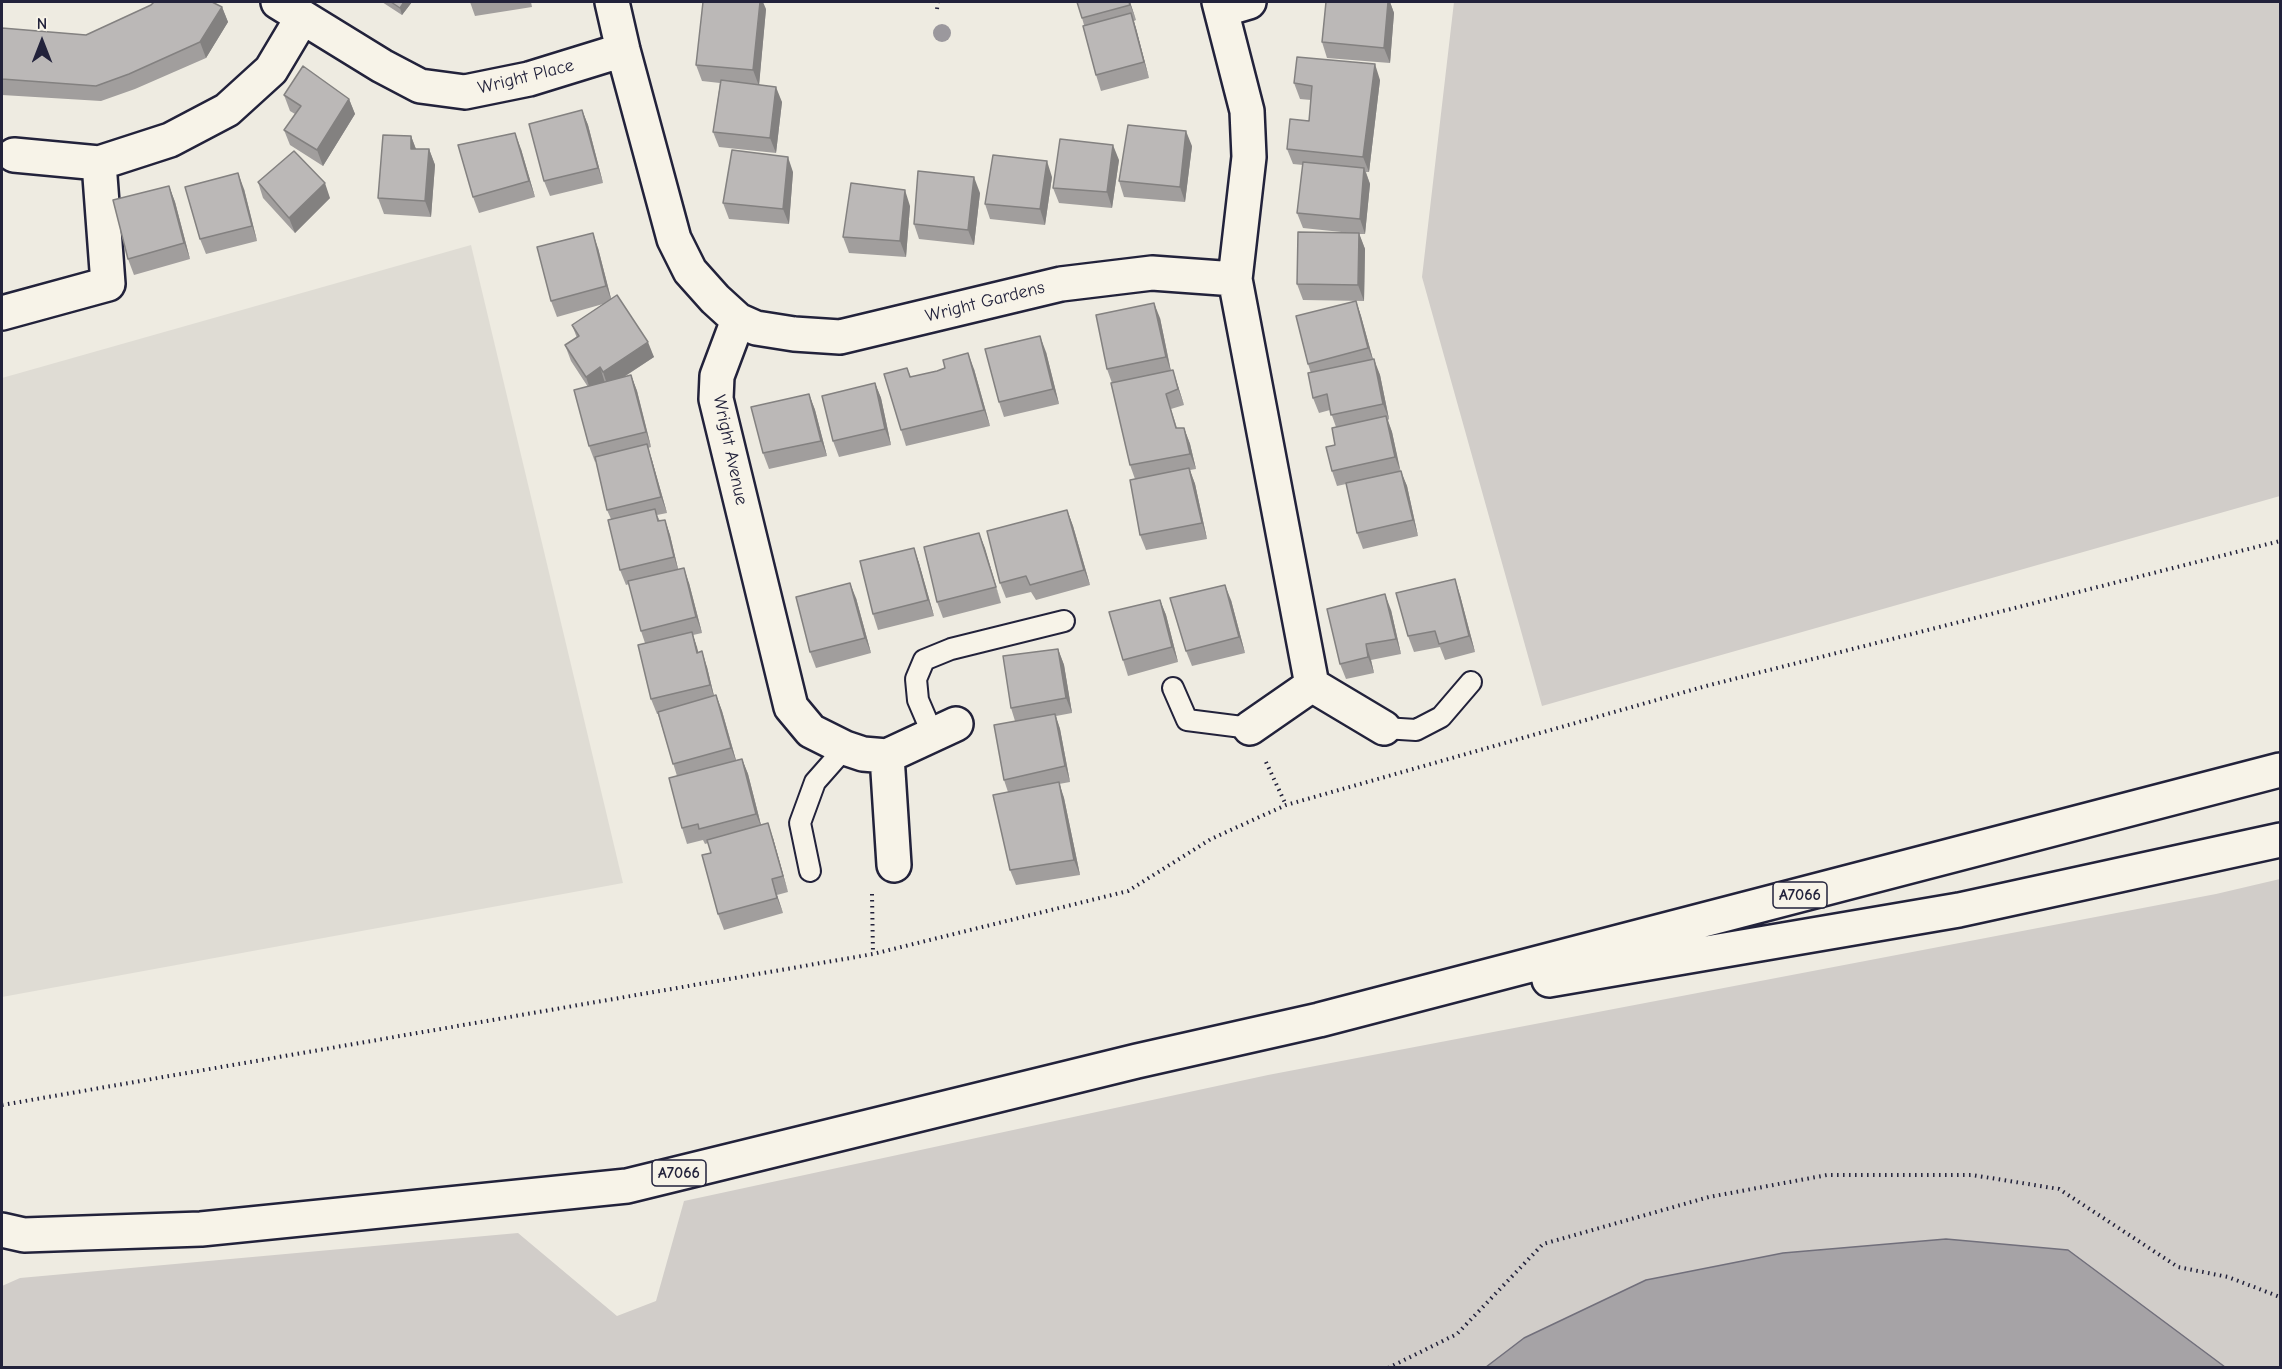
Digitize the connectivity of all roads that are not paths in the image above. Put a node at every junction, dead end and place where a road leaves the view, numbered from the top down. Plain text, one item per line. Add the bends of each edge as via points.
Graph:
1 (612, 2) edge
2 (1230, 4) edge
3 (290, 10) edge
4 (622, 50) junction
5 (14, 155) dead end
6 (99, 163) junction
7 (1235, 279) junction
8 (2, 313) edge
9 (738, 320) junction
10 (1064, 621) dead end
11 (1471, 682) dead end
12 (1312, 686) junction
13 (1173, 688) dead end
14 (1250, 728) joint
15 (1384, 728) joint
16 (944, 730) joint
17 (845, 748) junction
18 (887, 756) junction
19 (2280, 770) edge
20 (2280, 840) edge
21 (894, 865) road end
22 (810, 871) dead end
23 (1319, 1020) junction
24 (9, 1237) edge

1 - 4 street
2 - 7 street via 1249,146
3 - 4 street, Wright Place via 420,86 465,92 529,79
3 - 6 street, Wright Place via 271,70 227,110 170,140
4 - 9 street via 674,239 690,271
5 - 6 street, Wright Place
6 - 8 street via 108,284
7 - 9 street, Wright Gardens via 1152,273 1061,284 840,337 765,330
7 - 12 street
9 - 17 street, Wright Avenue via 717,376 716,399 791,707 811,730
10 - 16 lane via 951,649 924,660 916,679 918,700
11 - 15 lane via 1441,717 1416,730
12 - 14 street
12 - 15 street
13 - 14 lane via 1187,720
16 - 18 street
17 - 18 street, Wright Avenue
17 - 22 lane via 815,782 800,823
18 - 21 street
19 - 23 street, A7066
20 - 23 street, A7066 via 1959,910
23 - 24 street, A7066 via 627,1186 201,1229

